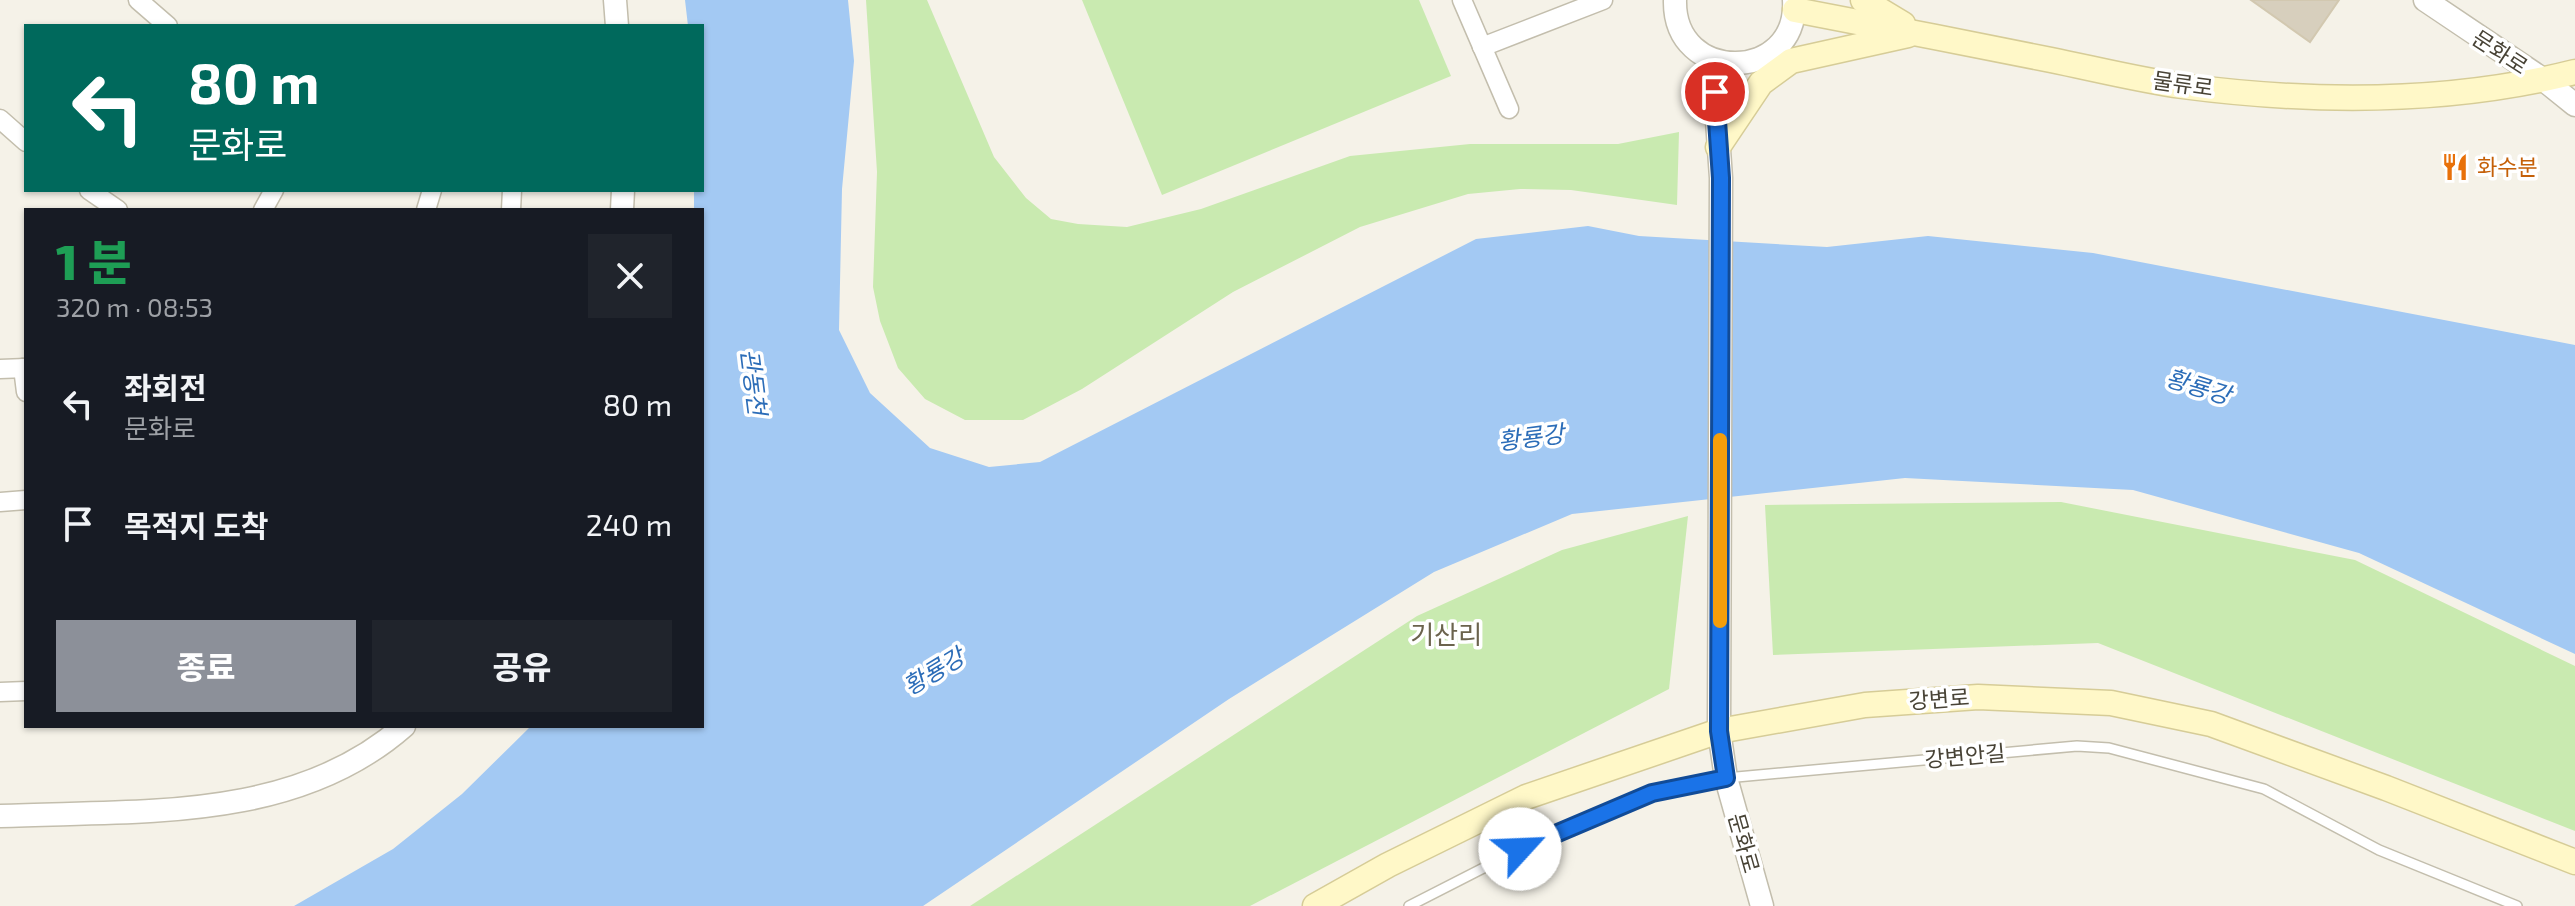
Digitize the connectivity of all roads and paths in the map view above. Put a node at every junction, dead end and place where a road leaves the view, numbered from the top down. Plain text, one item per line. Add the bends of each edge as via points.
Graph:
1 (138, 0) edge
2 (615, 0) edge
3 (1462, 0) edge
4 (1603, 0) edge
5 (1675, 0) edge
6 (1863, 0) edge
7 (2425, 0) edge
8 (1794, 5) edge
9 (166, 24) edge
10 (617, 24) edge
11 (1918, 33) junction
12 (1482, 47) junction
13 (1724, 63) junction
14 (2575, 72) edge
15 (2544, 80) junction
16 (2575, 105) edge
17 (1509, 109) dead end
18 (0, 119) edge
19 (24, 140) edge
20 (1718, 147) junction
21 (92, 192) edge
22 (115, 208) edge
23 (24, 368) edge
24 (0, 369) edge
25 (24, 500) edge
26 (0, 502) edge
27 (24, 691) edge
28 (0, 692) edge
29 (401, 728) edge
30 (1719, 731) junction
31 (1726, 778) junction
32 (0, 816) edge
33 (2575, 862) edge
34 (1315, 906) edge
35 (1409, 906) edge
36 (1762, 906) edge
37 (2517, 906) edge

1 - 9 street
2 - 10 street
3 - 12 street
4 - 12 street
5 - 13 street via 1681,31 1692,47
6 - 11 main road
7 - 15 street, 문화로
8 - 11 main road, 물류로
8 - 13 street via 1790,29 1779,45 1746,64
11 - 15 main road, 물류로 via 2181,86 2258,93 2385,98
11 - 20 main road via 1791,61 1761,83
12 - 17 street
13 - 20 street, 문화로 via 1715,92
14 - 15 main road, 물류로
15 - 16 street, 문화로
18 - 19 street
20 - 30 street, 문화로
21 - 22 street
23 - 24 street
25 - 26 street
27 - 28 street
29 - 32 street via 320,780 273,795 160,809
30 - 31 street, 문화로
30 - 33 main road, 강변로 via 1815,711 1920,700 2111,703 2211,724 2258,740
30 - 34 main road, 강변로 via 1526,797
31 - 35 lane, 강변안길 via 1652,793 1559,830
31 - 36 street, 문화로
31 - 37 lane, 강변안길 via 2062,747 2109,748 2264,789 2379,850

